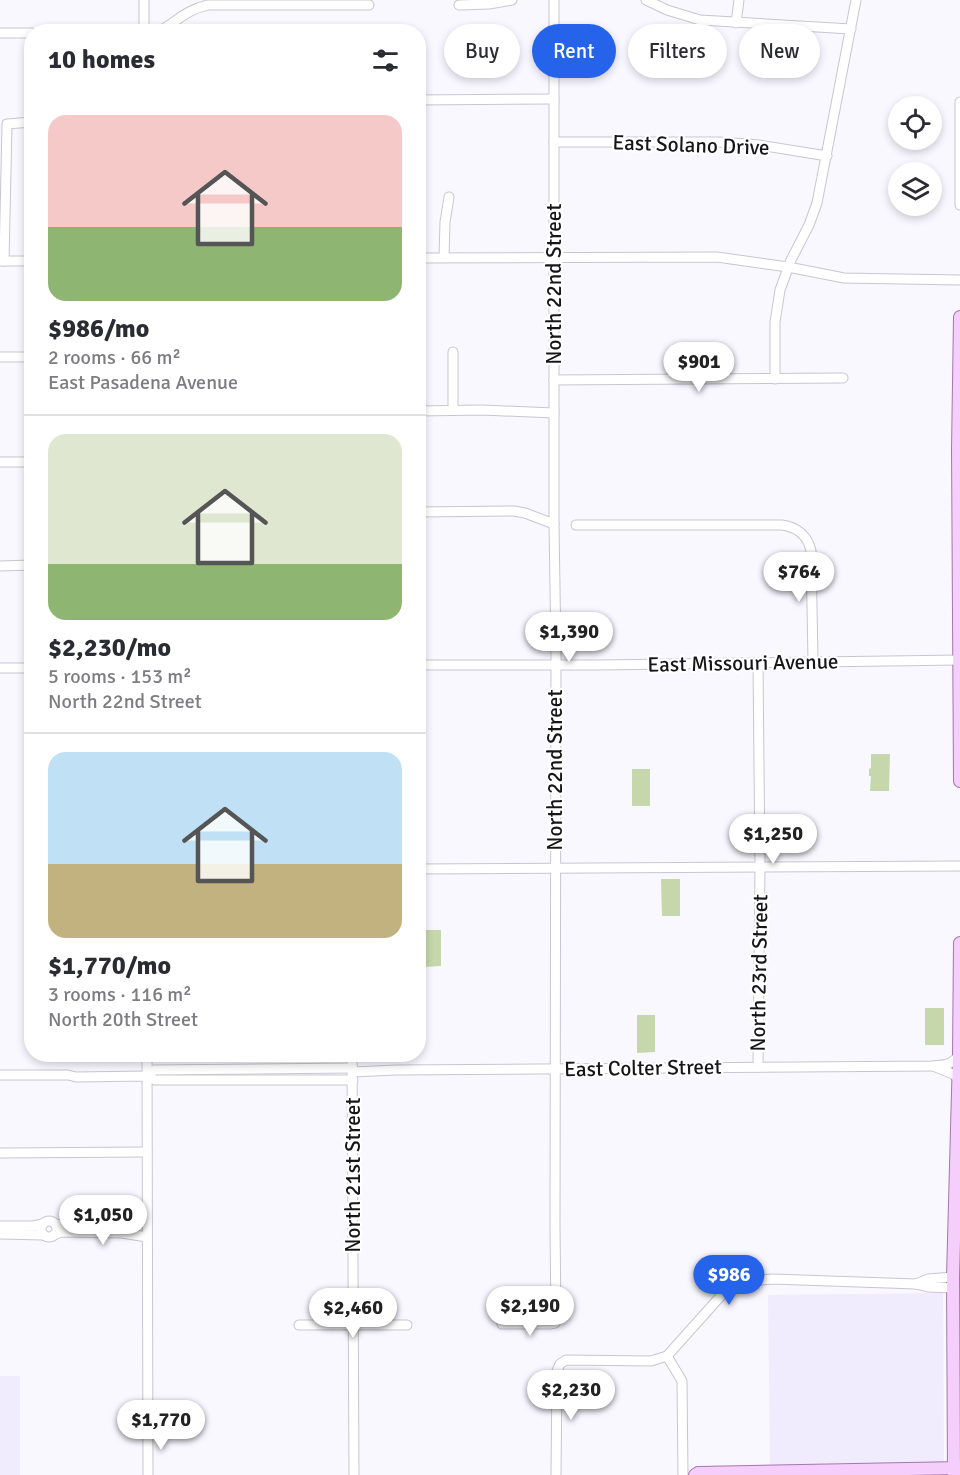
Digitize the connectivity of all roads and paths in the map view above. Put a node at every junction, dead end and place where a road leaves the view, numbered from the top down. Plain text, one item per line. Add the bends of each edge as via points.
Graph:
1 (144, 0) edge
2 (512, 0) edge
3 (554, 0) edge
4 (646, 0) edge
5 (739, 0) edge
6 (856, 0) edge
7 (369, 4) dead end
8 (459, 4) dead end
9 (736, 23) junction
10 (144, 24) edge
11 (171, 24) edge
12 (851, 29) junction
13 (0, 33) edge
14 (24, 33) edge
15 (554, 99) junction
16 (426, 100) edge
17 (960, 102) edge
18 (24, 123) edge
19 (960, 139) edge
20 (554, 142) junction
21 (826, 156) junction
22 (449, 197) dead end
23 (960, 204) edge
24 (444, 257) junction
25 (554, 257) junction
26 (426, 258) edge
27 (2, 261) edge
28 (24, 261) edge
29 (788, 267) junction
30 (960, 280) edge
31 (960, 317) edge
32 (453, 352) dead end
33 (0, 357) edge
34 (24, 357) edge
35 (843, 378) dead end
36 (775, 379) junction
37 (554, 380) junction
38 (453, 410) junction
39 (426, 411) edge
40 (554, 413) junction
41 (959, 449) edge
42 (0, 462) edge
43 (24, 462) edge
44 (426, 512) edge
45 (554, 524) junction
46 (576, 525) dead end
47 (24, 565) edge
48 (0, 566) edge
49 (960, 660) edge
50 (813, 662) junction
51 (758, 663) junction
52 (555, 665) junction
53 (426, 666) edge
54 (0, 668) edge
55 (24, 668) edge
56 (960, 780) edge
57 (760, 866) junction
58 (960, 866) edge
59 (555, 868) junction
60 (426, 869) edge
61 (960, 943) edge
62 (959, 1055) edge
63 (147, 1062) edge
64 (352, 1062) edge
65 (933, 1066) junction
66 (758, 1067) junction
67 (555, 1069) junction
68 (353, 1074) junction
69 (0, 1075) edge
70 (147, 1076) junction
71 (958, 1079) junction
72 (958, 1151) edge
73 (147, 1152) junction
74 (0, 1153) edge
75 (147, 1220) junction
76 (43, 1224) junction
77 (55, 1224) junction
78 (0, 1226) edge
79 (0, 1234) edge
80 (49, 1235) junction
81 (147, 1237) junction
82 (957, 1281) edge
83 (502, 1324) dead end
84 (299, 1325) dead end
85 (353, 1325) junction
86 (407, 1325) dead end
87 (666, 1356) junction
88 (956, 1470) edge
89 (148, 1475) edge
90 (354, 1475) edge
91 (556, 1475) edge
92 (683, 1475) edge
93 (695, 1475) edge

1 - 10 street
2 - 8 street
3 - 15 street, North 22nd Street
4 - 9 street via 700,20
5 - 9 street
6 - 12 street
7 - 11 street via 208,5 188,11
9 - 12 street
12 - 21 street
13 - 14 street
15 - 16 street
15 - 20 street, North 22nd Street
17 - 19 street
18 - 27 street via 7,124
19 - 23 street
20 - 21 street, East Solano Drive via 719,142
20 - 25 street, North 22nd Street
21 - 29 street via 814,213
22 - 24 street
24 - 25 street
24 - 26 street
25 - 29 street via 717,257
25 - 37 street, North 22nd Street
27 - 28 street
29 - 30 street via 844,278
29 - 36 street via 776,309
31 - 41 main road
32 - 38 street
33 - 34 street
35 - 36 street
36 - 37 street
37 - 40 street, North 22nd Street
38 - 39 street
38 - 40 street
40 - 45 street, North 22nd Street
41 - 49 main road
42 - 43 street
44 - 45 street via 514,511
45 - 52 street, North 22nd Street
46 - 50 street via 782,525 798,531 807,540 812,556
47 - 48 street
49 - 50 street, East Missouri Avenue
49 - 56 main road
50 - 51 street, East Missouri Avenue
51 - 52 street, East Missouri Avenue
51 - 57 street, North 23rd Street
52 - 53 street, East Missouri Avenue
52 - 59 street, North 22nd Street
54 - 55 street
57 - 58 street
57 - 59 street
57 - 66 street, North 23rd Street
59 - 60 street
59 - 67 street, North 22nd Street
61 - 62 main road
62 - 65 street, East Colter Street via 955,1062
62 - 71 main road
63 - 70 street
64 - 68 street, North 21st Street
65 - 66 street, East Colter Street
65 - 71 street, East Colter Street
66 - 67 street, East Colter Street
67 - 68 street, East Colter Street
67 - 83 street, North 22nd Street via 555,1323
68 - 70 street, East Colter Street via 154,1080
68 - 85 street, North 21st Street
69 - 70 street, East Colter Street
70 - 73 street
71 - 72 main road
72 - 82 main road
73 - 74 street
73 - 75 street
75 - 77 street via 120,1225
75 - 81 street
76 - 77 street
76 - 78 street
76 - 80 street via 41,1229
77 - 80 street via 57,1228
79 - 80 street
80 - 81 street via 122,1233
81 - 89 street
82 - 87 street via 928,1287 772,1279 742,1282 727,1289
82 - 88 main road
84 - 85 street
85 - 86 street
85 - 90 street, North 21st Street
87 - 91 street via 651,1361 566,1360 560,1364
87 - 92 street via 682,1381
88 - 93 main road

